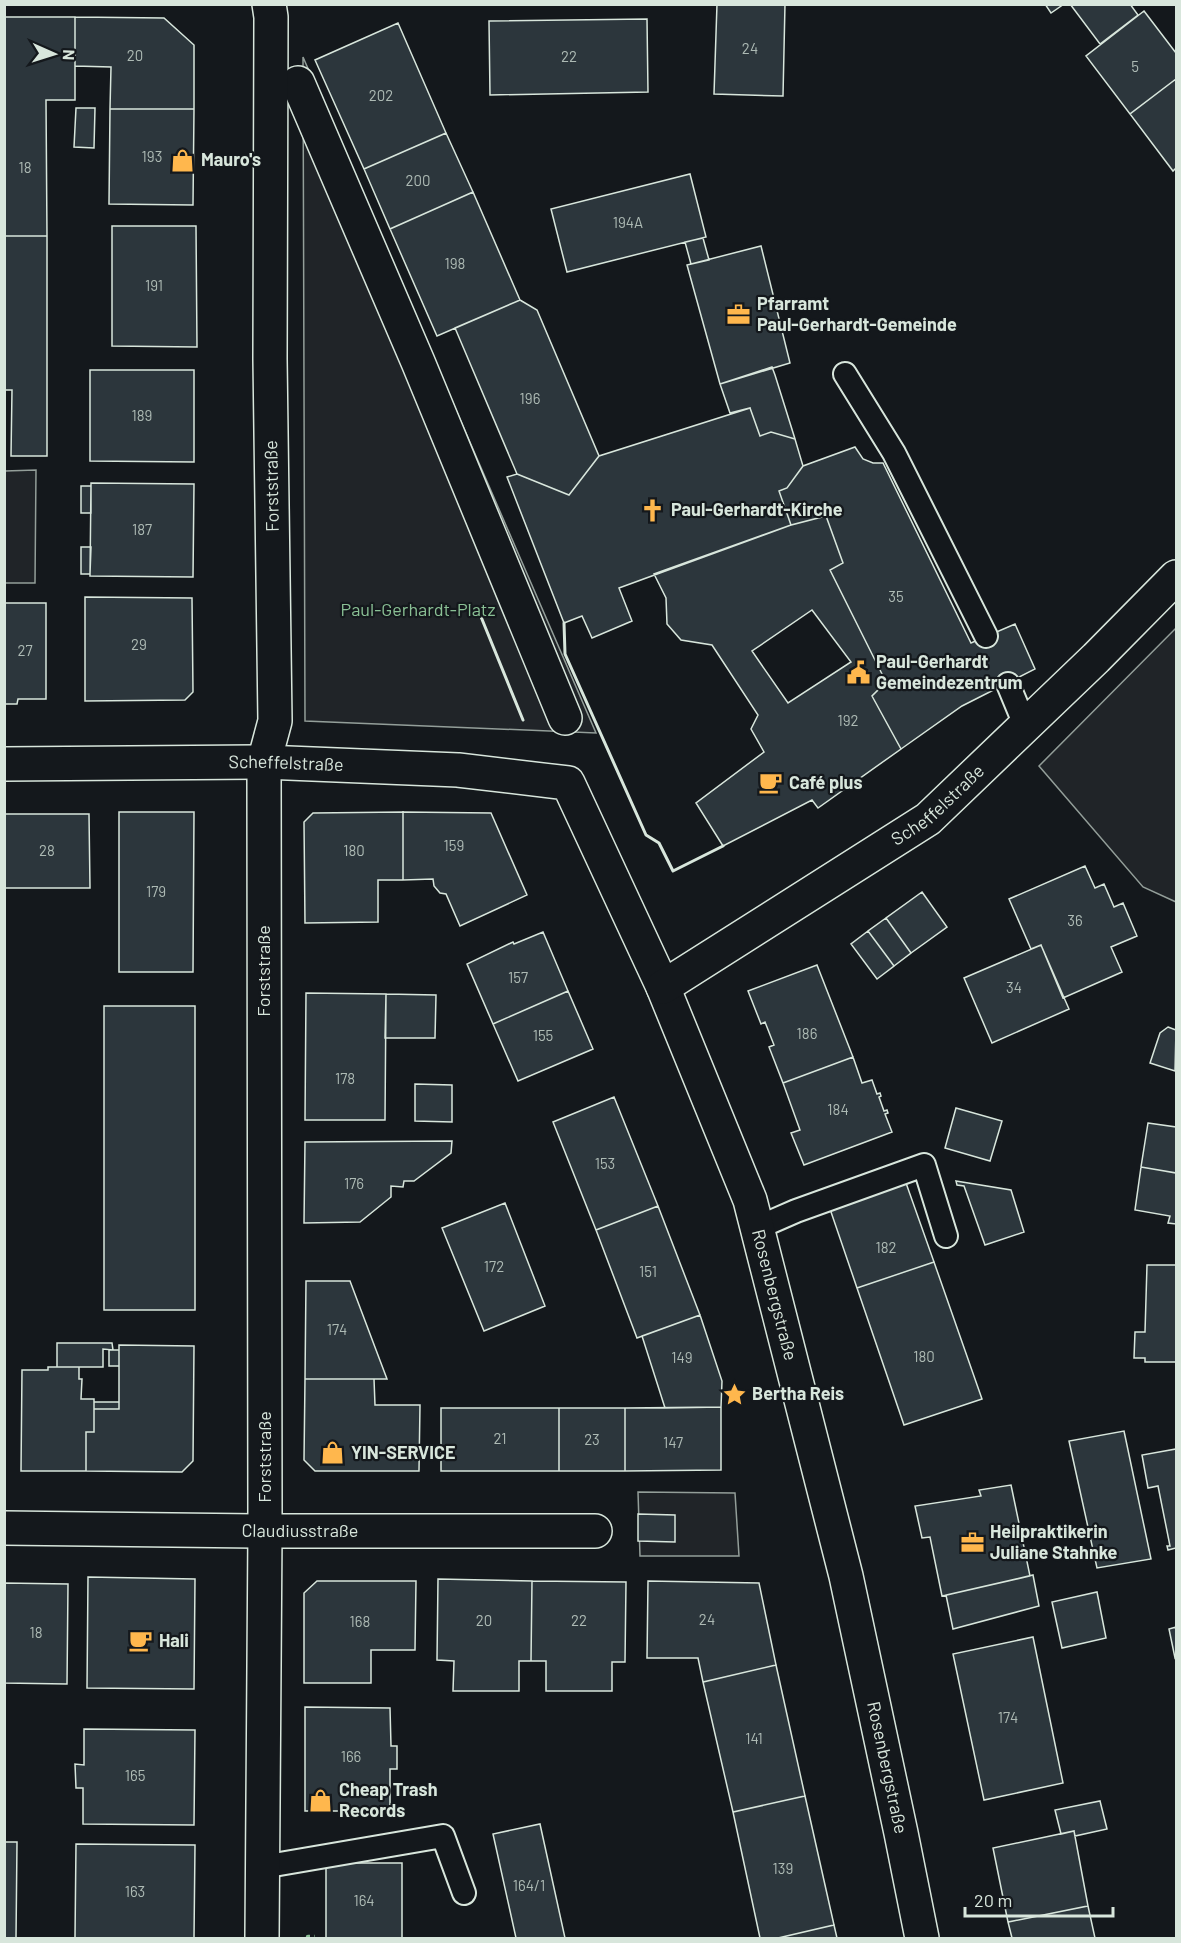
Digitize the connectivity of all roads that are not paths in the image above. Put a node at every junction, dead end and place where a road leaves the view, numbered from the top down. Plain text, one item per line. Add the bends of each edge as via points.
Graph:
1 (269, 4) edge
2 (298, 83) dead end
3 (845, 374) dead end
4 (1176, 577) edge
5 (986, 636) dead end
6 (1008, 684) dead end
7 (565, 718) dead end
8 (1025, 725) junction
9 (264, 762) junction
10 (4, 764) edge
11 (568, 783) joint
12 (663, 987) junction
13 (757, 1228) junction
14 (946, 1236) dead end
15 (4, 1528) edge
16 (265, 1531) junction
17 (595, 1531) dead end
18 (262, 1867) junction
19 (464, 1893) dead end
20 (262, 1938) edge
21 (922, 1938) edge

1 - 9 street, Forststraße via 275,721
2 - 7 street
3 - 5 lane via 894,453
4 - 8 street, Scheffelstraße
6 - 8 lane
8 - 12 street, Scheffelstraße via 928,819
9 - 10 street, Scheffelstraße
9 - 11 street, Scheffelstraße via 458,770
9 - 16 street, Forststraße
11 - 12 street, Rosenbergstraße
12 - 13 street, Rosenbergstraße via 750,1200
13 - 14 lane via 924,1166
13 - 21 street, Rosenbergstraße via 846,1576
15 - 16 street, Claudiusstraße
16 - 17 street, Claudiusstraße
16 - 18 street, Forststraße
18 - 19 lane via 443,1836
18 - 20 street, Forststraße

